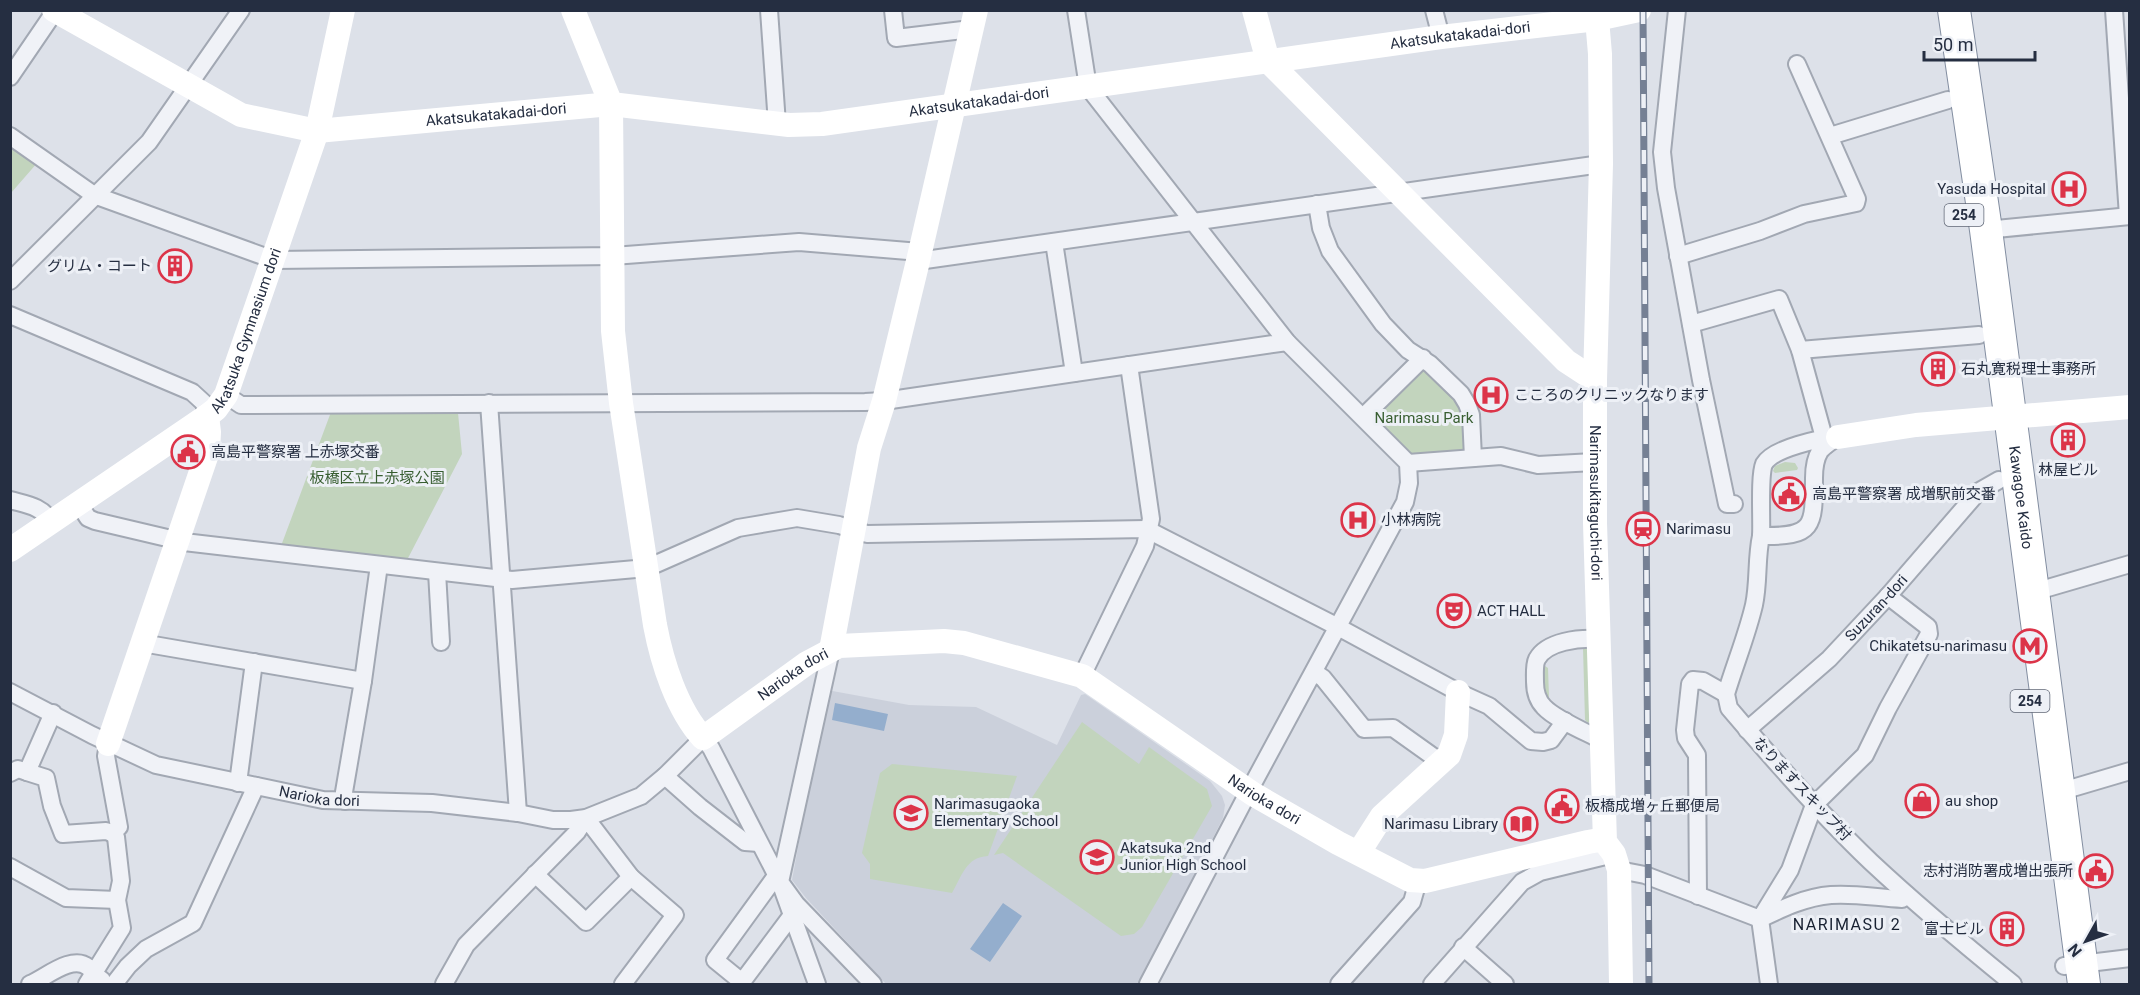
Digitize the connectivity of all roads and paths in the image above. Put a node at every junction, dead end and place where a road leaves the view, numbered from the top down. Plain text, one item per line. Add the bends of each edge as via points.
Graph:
1 (241, 10) edge
2 (343, 10) edge
3 (573, 10) edge
4 (769, 10) edge
5 (893, 10) edge
6 (1076, 10) edge
7 (1254, 10) edge
8 (1434, 10) edge
9 (1639, 10) edge
10 (1677, 10) edge
11 (1936, 10) edge
12 (1954, 10) edge
13 (2114, 10) edge
14 (54, 11) edge
15 (1597, 19) junction
16 (973, 20) edge
17 (1441, 37) junction
18 (1268, 61) junction
19 (1797, 64) dead end
20 (10, 77) edge
21 (188, 85) junction
22 (1088, 87) junction
23 (1948, 100) junction
24 (611, 104) junction
25 (954, 106) junction
26 (777, 124) junction
27 (317, 131) junction
28 (10, 136) edge
29 (1830, 136) junction
30 (1600, 164) junction
31 (1398, 192) junction
32 (94, 195) junction
33 (1317, 204) junction
34 (2129, 216) edge
35 (1192, 221) junction
36 (1986, 230) junction
37 (1053, 242) junction
38 (614, 256) junction
39 (919, 256) junction
40 (1678, 256) junction
41 (274, 260) junction
42 (10, 281) edge
43 (10, 315) edge
44 (1691, 324) junction
45 (1979, 335) junction
46 (1287, 342) junction
47 (1800, 351) junction
48 (1423, 358) junction
49 (1129, 365) junction
50 (1074, 373) junction
51 (1595, 380) junction
52 (226, 395) junction
53 (884, 401) junction
54 (489, 403) junction
55 (621, 403) junction
56 (2130, 407) edge
57 (207, 416) junction
58 (1363, 417) junction
59 (2000, 418) junction
60 (1830, 440) junction
61 (1780, 452) junction
62 (1473, 458) junction
63 (1594, 462) junction
64 (1408, 463) junction
65 (1814, 469) junction
66 (1999, 480) junction
67 (10, 500) edge
68 (78, 504) junction
69 (1734, 504) dead end
70 (52, 522) junction
71 (853, 530) junction
72 (1149, 531) junction
73 (1761, 536) junction
74 (177, 541) junction
75 (10, 550) edge
76 (2130, 564) edge
77 (379, 565) junction
78 (647, 568) junction
79 (437, 572) junction
80 (503, 579) junction
81 (2034, 592) junction
82 (1888, 596) junction
83 (1338, 627) junction
84 (1597, 639) junction
85 (441, 642) dead end
86 (142, 643) junction
87 (831, 650) junction
88 (254, 662) junction
89 (1314, 672) junction
90 (1082, 676) junction
91 (363, 681) junction
92 (10, 692) edge
93 (1458, 692) junction
94 (1726, 694) junction
95 (53, 713) junction
96 (1566, 721) junction
97 (1747, 730) junction
98 (703, 738) junction
99 (1600, 740) junction
100 (108, 744) junction
101 (1442, 763) junction
102 (2130, 771) edge
103 (19, 772) edge
104 (666, 776) junction
105 (238, 783) junction
106 (256, 786) junction
107 (1249, 791) junction
108 (2059, 792) junction
109 (345, 801) junction
110 (1814, 805) junction
111 (518, 813) junction
112 (586, 818) junction
113 (112, 833) junction
114 (759, 843) junction
115 (1359, 852) junction
116 (1613, 855) junction
117 (10, 867) edge
118 (535, 874) junction
119 (631, 877) junction
120 (778, 879) junction
121 (1418, 881) junction
122 (1907, 895) junction
123 (1698, 896) junction
124 (117, 900) junction
125 (792, 915) junction
126 (1760, 919) junction
127 (1463, 947) junction
128 (2130, 958) edge
129 (2074, 975) edge
130 (1156, 981) edge
131 (104, 983) edge
132 (30, 984) edge
133 (444, 984) edge
134 (623, 984) edge
135 (817, 984) edge
136 (873, 984) edge
137 (1339, 984) edge
138 (1432, 984) edge
139 (1505, 984) edge
140 (1621, 984) edge
141 (1768, 984) edge
142 (2013, 984) edge

1 - 21 street
2 - 27 street, Akatsuka Gymnasium dori
3 - 24 street
4 - 26 street
5 - 16 street via 896,38
6 - 22 street
7 - 18 street
8 - 17 street
9 - 15 street, Akatsukatakadai-dori
10 - 40 street via 1662,152
11 - 23 highway, Kawagoe Kaido / 254
12 - 36 highway, Kawagoe Kaido / 254
13 - 34 street
14 - 20 street
14 - 21 street, Akatsukatakadai-dori
15 - 17 street, Akatsukatakadai-dori
15 - 30 street, Narimasukitaguchi-dori
16 - 25 street
17 - 18 street, Akatsukatakadai-dori
18 - 22 street, Akatsukatakadai-dori
18 - 31 street
19 - 29 street
21 - 27 street, Akatsukatakadai-dori via 245,117
21 - 32 street via 149,142
22 - 25 street, Akatsukatakadai-dori
22 - 35 street
23 - 29 street
23 - 45 highway, Kawagoe Kaido / 254
24 - 26 street, Akatsukatakadai-dori
24 - 27 street, Akatsukatakadai-dori
24 - 38 street
25 - 26 street, Akatsukatakadai-dori via 806,126
25 - 39 street
27 - 41 street, Akatsuka Gymnasium dori
28 - 32 street
29 - 40 street via 1856,203 1804,214
30 - 31 street
30 - 51 street, Narimasukitaguchi-dori
31 - 33 street
31 - 51 street via 1566,361
32 - 41 street
32 - 42 street
33 - 35 street
33 - 48 street via 1325,241 1336,261 1383,324 1408,350
34 - 36 street
35 - 37 street
35 - 46 street
36 - 59 highway, Kawagoe Kaido / 254
37 - 39 street
37 - 50 street
38 - 39 street via 799,242
38 - 41 street
38 - 55 street via 613,331
39 - 53 street
40 - 44 street
41 - 52 street, Akatsuka Gymnasium dori
43 - 57 street via 192,392 204,404
44 - 47 street via 1779,299
44 - 69 street via 1727,504
45 - 47 street
45 - 59 highway, Kawagoe Kaido / 254
46 - 49 street
46 - 58 street
47 - 60 street
48 - 58 street
48 - 62 street via 1467,404
49 - 50 street
49 - 72 street via 1151,519
50 - 53 street
51 - 63 street, Narimasukitaguchi-dori
52 - 54 street via 241,405
52 - 57 street, Akatsuka Gymnasium dori
53 - 55 street
53 - 71 street via 869,448
54 - 55 street
54 - 80 street
55 - 78 street
56 - 59 street
57 - 68 street, Akatsuka Gymnasium dori
57 - 74 street via 208,451
58 - 64 street
59 - 60 street via 1916,425
59 - 66 highway, Kawagoe Kaido / 254
59 - 81 highway, Kawagoe Kaido / 254
60 - 61 street
60 - 65 street
61 - 65 street via 1803,458
61 - 73 street via 1768,459 1762,470
62 - 63 street via 1506,456 1546,466
62 - 64 street
63 - 84 street, Narimasukitaguchi-dori
64 - 83 street via 1405,502
65 - 73 street via 1814,510 1809,524 1790,535
66 - 82 street, Suzuran-dori via 1978,492
66 - 129 highway, Kawagoe Kaido / 254
67 - 70 street via 36,506
68 - 70 street, Akatsuka Gymnasium dori
68 - 74 street via 95,521
70 - 75 street, Akatsuka Gymnasium dori
71 - 72 street via 867,534
71 - 78 street via 797,518 738,528
71 - 87 street
72 - 83 street
72 - 90 street
73 - 94 street via 1754,606
74 - 77 street
74 - 86 street
76 - 81 street
77 - 79 street
77 - 91 street
78 - 80 street
78 - 98 street via 663,658 688,720
79 - 80 street
79 - 85 street
80 - 111 street
81 - 108 highway, Kawagoe Kaido / 254
82 - 97 street, Suzuran-dori via 1829,658
82 - 110 street via 1928,627 1929,634 1865,755
83 - 89 street
83 - 93 street
84 - 96 street via 1558,644 1546,649 1536,661 1535,690 1540,702
84 - 99 street, Narimasukitaguchi-dori
86 - 88 street
86 - 100 street
87 - 90 street, Narioka dori via 839,646 954,642
87 - 98 street, Narioka dori
87 - 120 street
88 - 91 street
88 - 105 street
89 - 101 street via 1364,729 1393,728
89 - 107 street
90 - 107 street, Narioka dori
91 - 109 street
92 - 95 street, Narioka dori
93 - 96 street via 1489,706 1535,742 1551,740
93 - 101 street via 1456,735
94 - 97 street, なりますスキップ村 via 1729,708
94 - 123 street via 1703,681 1693,680 1690,684 1685,730 1697,759
95 - 100 street, Narioka dori
95 - 103 street
96 - 99 street
97 - 110 street, なりますスキップ村
98 - 104 street, Narioka dori
98 - 114 street
99 - 116 street, Narimasukitaguchi-dori
100 - 105 street, Narioka dori via 156,765
100 - 113 street via 106,756 119,827
101 - 115 street via 1382,816
102 - 108 street
103 - 113 street via 46,778 63,834
104 - 112 street, Narioka dori via 641,796
104 - 114 street via 745,842
105 - 106 street, Narioka dori
106 - 109 street, Narioka dori
106 - 131 street via 193,923 147,949
107 - 115 street, Narioka dori
107 - 130 street
108 - 129 highway, Kawagoe Kaido / 254
109 - 111 street, Narioka dori via 432,803
110 - 122 street, なりますスキップ村
110 - 126 street via 1790,870
111 - 112 street, Narioka dori via 553,820
112 - 118 street
112 - 119 street
113 - 124 street via 116,837 121,881
114 - 120 street
115 - 121 street, Narioka dori
116 - 121 street via 1599,840
116 - 123 street via 1641,873
116 - 127 street via 1540,872 1522,882
116 - 140 street, Narimasukitaguchi-dori
117 - 124 street via 66,898
118 - 119 street via 586,922
118 - 133 street via 466,945
119 - 134 street via 675,915
120 - 125 street
120 - 125 street via 715,960 742,982
120 - 136 street via 796,904
121 - 137 street via 1412,902
122 - 126 street via 1902,899 1832,895 1808,899
122 - 142 street, なりますスキップ村
123 - 126 street
124 - 131 street via 122,928
125 - 135 street
126 - 141 street
127 - 138 street
127 - 139 street
128 - 129 street
131 - 132 street via 89,968 72,964

